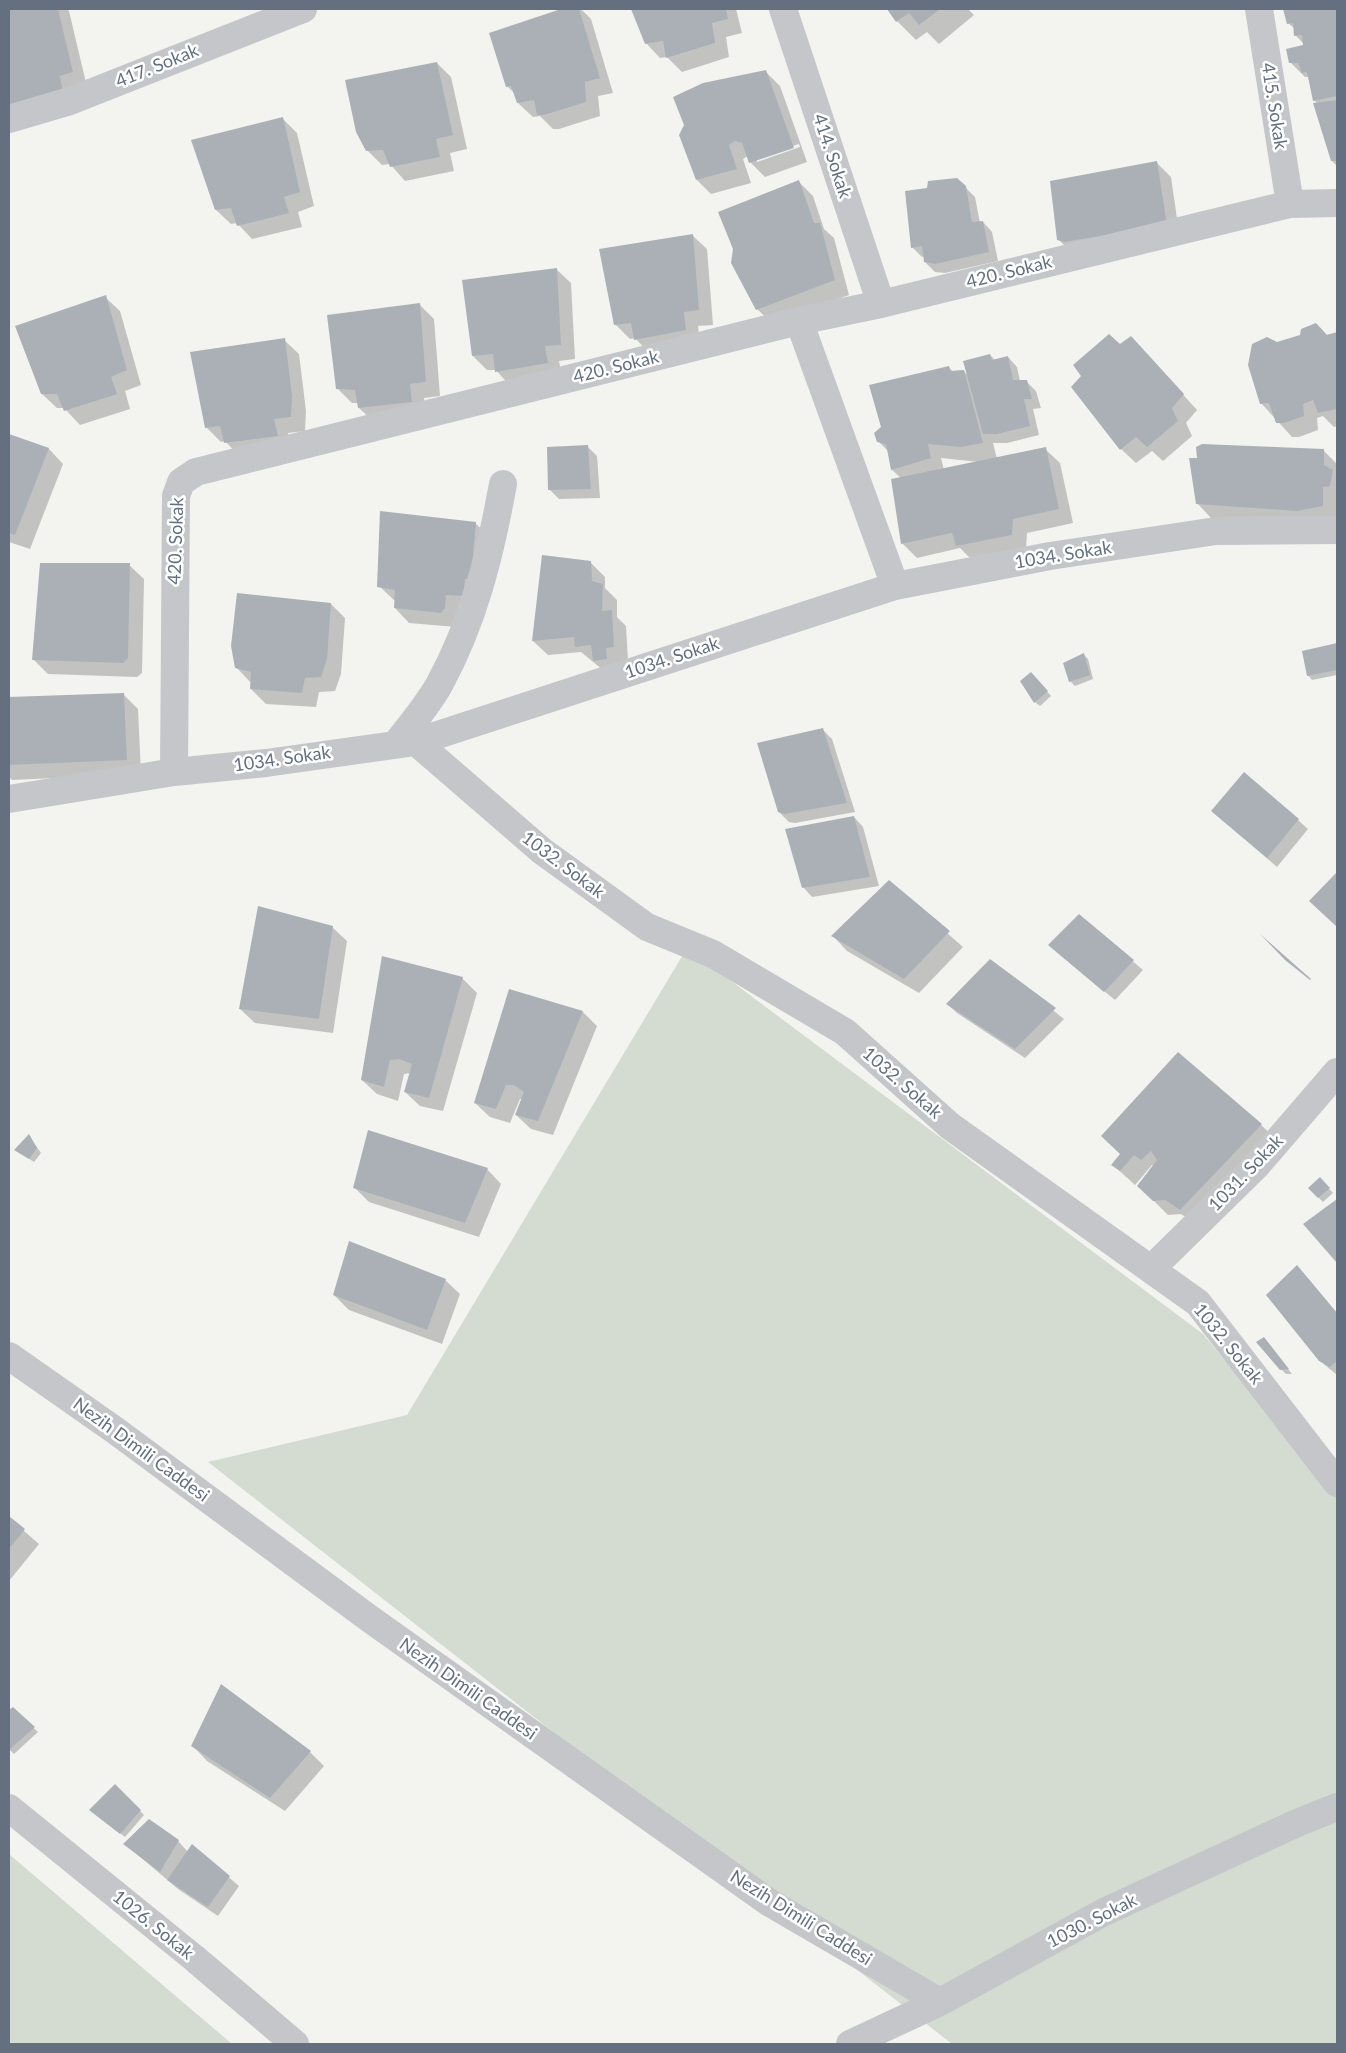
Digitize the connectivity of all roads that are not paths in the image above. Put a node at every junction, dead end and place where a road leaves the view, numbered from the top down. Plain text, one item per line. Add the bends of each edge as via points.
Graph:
1 (303, 9) edge
2 (783, 9) edge
3 (1259, 9) edge
4 (9, 120) edge
5 (1337, 203) edge
6 (1290, 204) junction
7 (880, 304) junction
8 (800, 321) junction
9 (503, 484) dead end
10 (1337, 530) edge
11 (894, 586) junction
12 (406, 743) junction
13 (174, 772) junction
14 (9, 798) edge
15 (1337, 1072) edge
16 (1151, 1269) junction
17 (9, 1356) edge
18 (1337, 1483) edge
19 (1337, 1807) edge
20 (9, 1808) edge
21 (940, 2002) junction
22 (294, 2044) edge
23 (850, 2044) edge

1 - 4 street, 417. Sokak via 70,101
2 - 7 street, 414. Sokak
3 - 6 street, 415. Sokak
5 - 6 street, 420. Sokak
6 - 7 street, 420. Sokak
7 - 8 street, 420. Sokak
8 - 11 street
8 - 13 street, 420. Sokak via 196,472 181,482 176,496 174,556
9 - 12 street via 491,548 476,602 439,685
10 - 11 street, 1034. Sokak via 1216,531 1050,556
11 - 12 street, 1034. Sokak
12 - 13 street, 1034. Sokak
12 - 16 street, 1032. Sokak via 542,851 647,927 713,954 845,1032 950,1126
13 - 14 street, 1034. Sokak
15 - 16 street, 1031. Sokak via 1256,1166
16 - 18 street, 1032. Sokak via 1198,1303
17 - 21 street, Nezih Dimili Caddesi via 370,1619 770,1902
19 - 21 street, 1030. Sokak via 1104,1912
20 - 22 street, 1026. Sokak
21 - 23 street, 1030. Sokak

